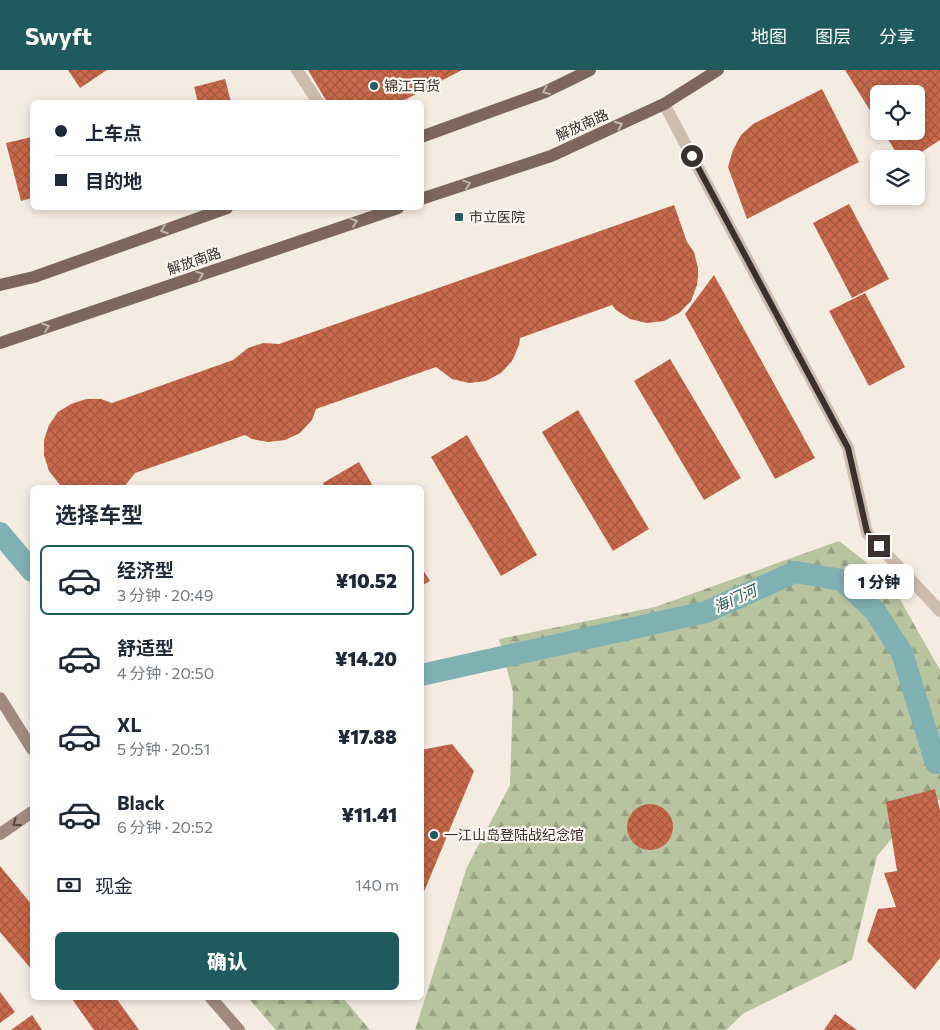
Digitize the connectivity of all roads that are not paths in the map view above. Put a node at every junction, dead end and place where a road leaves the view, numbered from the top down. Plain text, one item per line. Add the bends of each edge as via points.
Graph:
1 (297, 70) edge
2 (590, 70) edge
3 (718, 70) edge
4 (317, 100) edge
5 (664, 104) junction
6 (424, 136) edge
7 (424, 199) edge
8 (220, 210) edge
9 (392, 210) edge
10 (0, 285) edge
11 (0, 343) edge
12 (940, 610) edge
13 (0, 698) edge
14 (30, 746) edge
15 (30, 813) edge
16 (0, 834) edge
17 (213, 1000) edge
18 (239, 1030) edge

1 - 4 street
2 -> 6 main road via 545,92
3 - 5 main road, 解放南路
7 -> 5 main road, 解放南路 via 551,156
5 - 12 street via 848,448 867,532
8 -> 10 main road via 34,277
11 -> 9 main road, 解放南路
13 - 14 main road
15 -> 16 main road
17 - 18 main road

